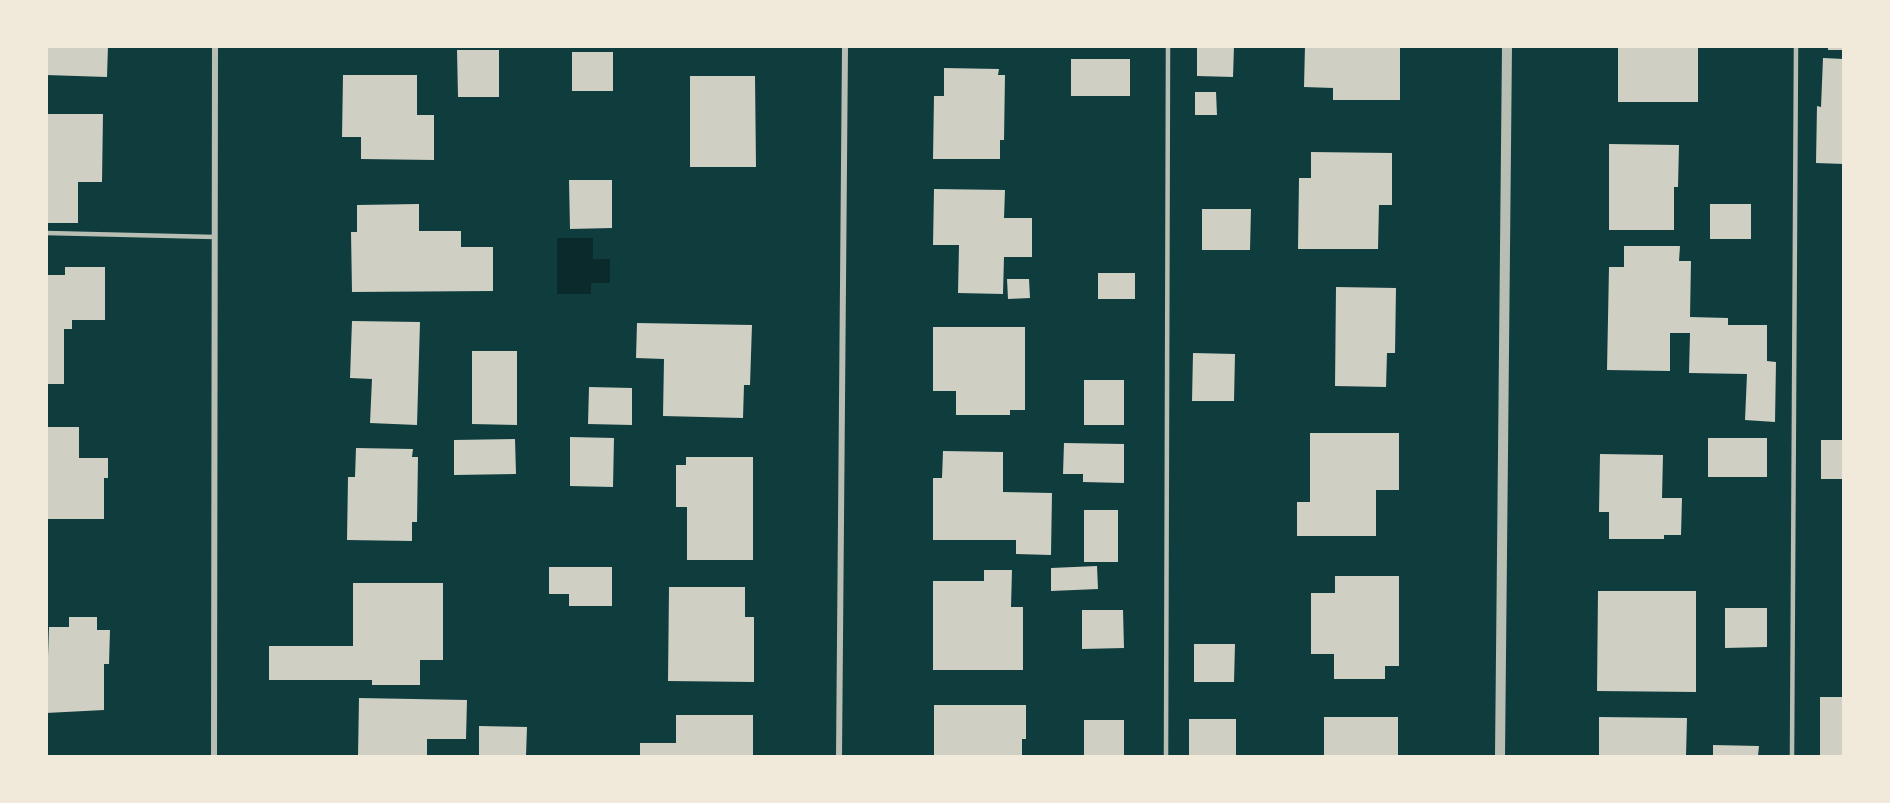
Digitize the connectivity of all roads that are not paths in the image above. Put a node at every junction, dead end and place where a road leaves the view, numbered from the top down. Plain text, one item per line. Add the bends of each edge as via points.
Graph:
1 (215, 46) edge
2 (845, 46) edge
3 (1168, 46) edge
4 (1507, 46) edge
5 (1796, 46) edge
6 (46, 233) edge
7 (215, 237) junction
8 (214, 756) edge
9 (839, 756) edge
10 (1166, 756) edge
11 (1500, 756) edge
12 (1792, 756) edge

1 - 7 street
2 - 9 street
3 - 10 lane
4 - 11 street
5 - 12 lane
6 - 7 lane
7 - 8 street

